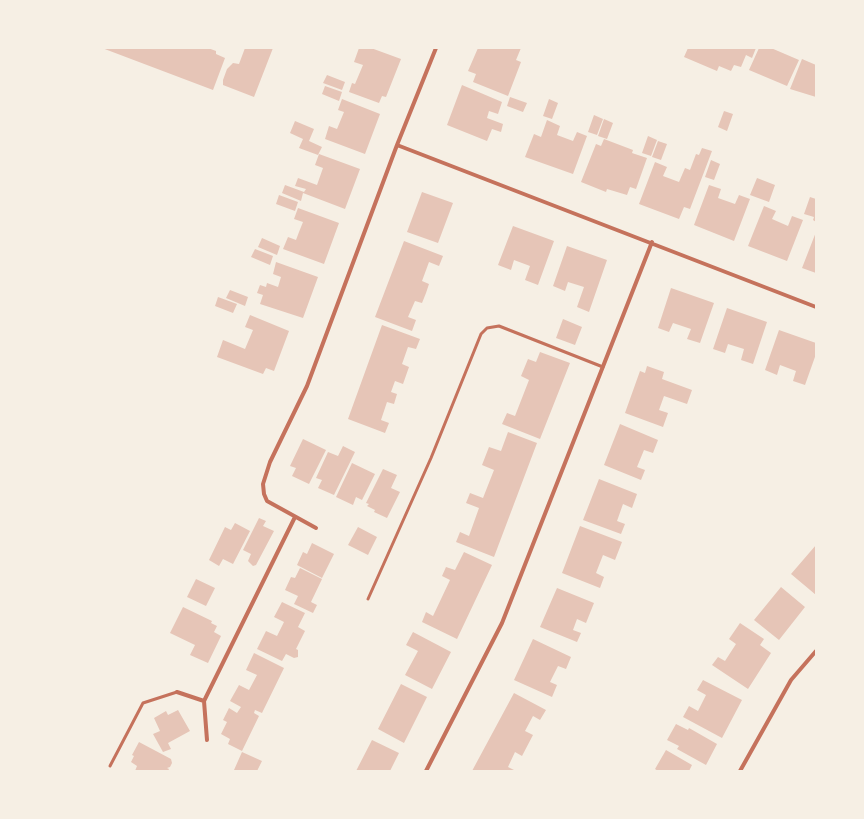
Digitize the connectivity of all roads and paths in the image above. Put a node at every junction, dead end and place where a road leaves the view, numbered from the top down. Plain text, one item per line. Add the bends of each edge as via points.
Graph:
1 (436, 48) edge
2 (398, 145) junction
3 (652, 242) junction
4 (816, 307) edge
5 (603, 367) junction
6 (295, 517) junction
7 (316, 528) dead end
8 (368, 598) dead end
9 (816, 651) edge
10 (177, 692) joint
11 (204, 701) junction
12 (207, 740) dead end
13 (110, 766) dead end
14 (426, 771) edge
15 (740, 771) edge

1 - 2 street
2 - 3 street
2 - 6 street via 307,386 270,462 263,484 267,501
3 - 4 street
3 - 5 street
5 - 8 lane via 499,326 488,328 481,334 431,458
5 - 14 street via 502,623
6 - 7 street
6 - 11 street
9 - 15 street via 791,680
10 - 11 street
10 - 13 lane via 143,703
11 - 12 street

